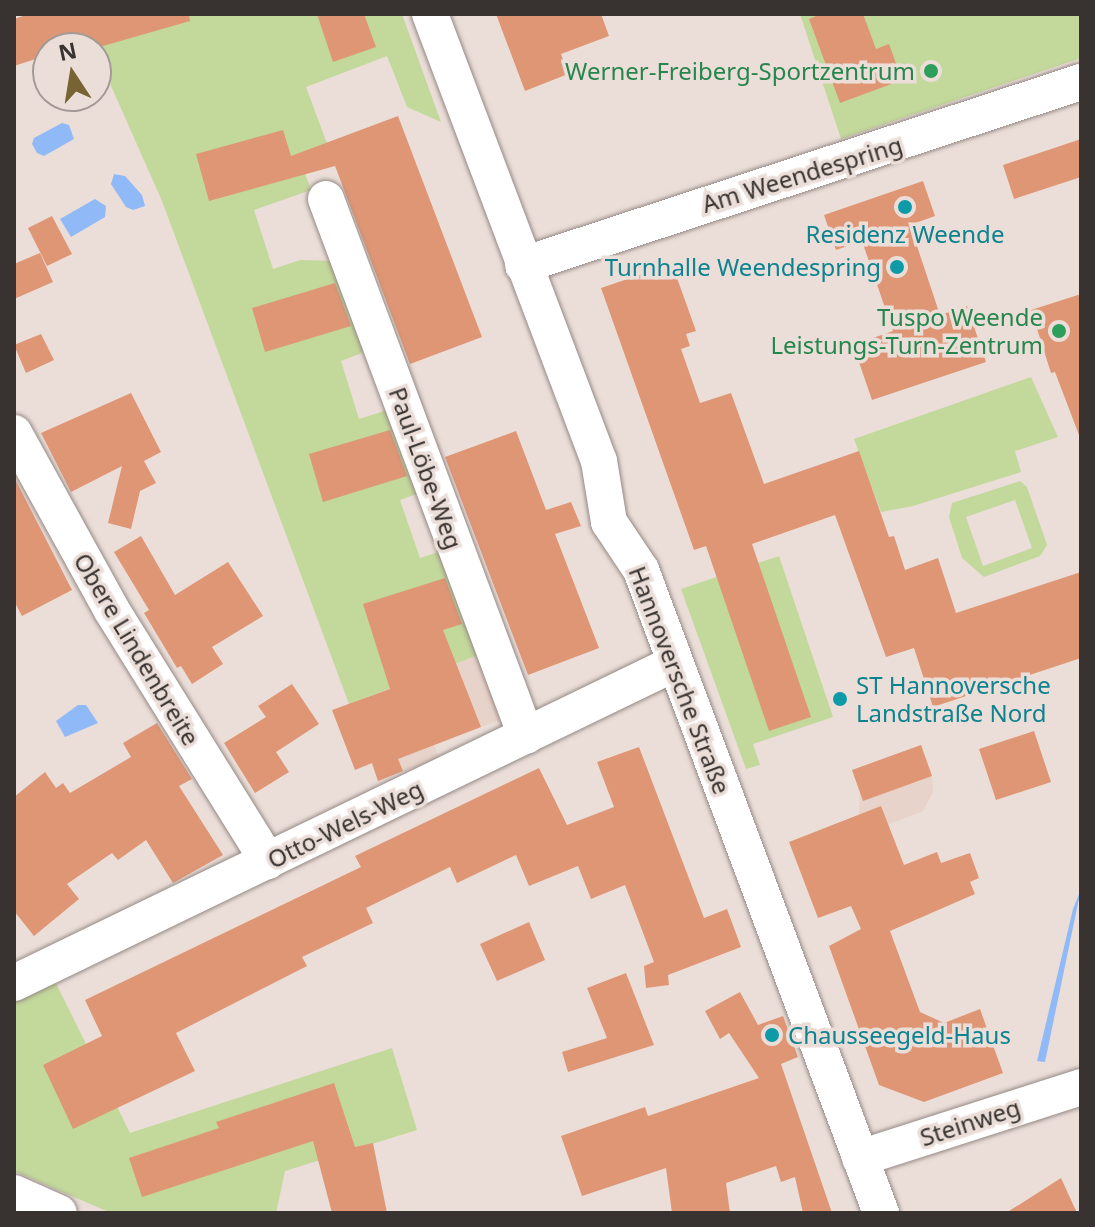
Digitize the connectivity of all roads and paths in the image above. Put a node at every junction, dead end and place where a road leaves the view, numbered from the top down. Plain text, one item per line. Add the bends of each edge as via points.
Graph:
1 (430, 14) edge
2 (1081, 82) edge
3 (326, 199) dead end
4 (523, 265) junction
5 (14, 433) edge
6 (675, 663) junction
7 (526, 736) junction
8 (268, 861) junction
9 (20, 970) edge
10 (1081, 1087) edge
11 (860, 1158) junction
12 (14, 1193) edge
13 (59, 1213) edge
14 (881, 1213) edge

1 - 4 street, Hannoversche Straße
2 - 4 street, Am Weendespring
3 - 7 street, Paul-Löbe-Weg
4 - 6 street, Hannoversche Straße via 599,461 609,522 641,570
5 - 8 street, Obere Lindenbreite via 111,609
6 - 7 street, Otto-Wels-Weg
6 - 11 street, Hannoversche Straße
7 - 8 street, Otto-Wels-Weg
8 - 9 street, Otto-Wels-Weg
10 - 11 street, Steinweg
11 - 14 street, Hannoversche Straße
12 - 13 street

